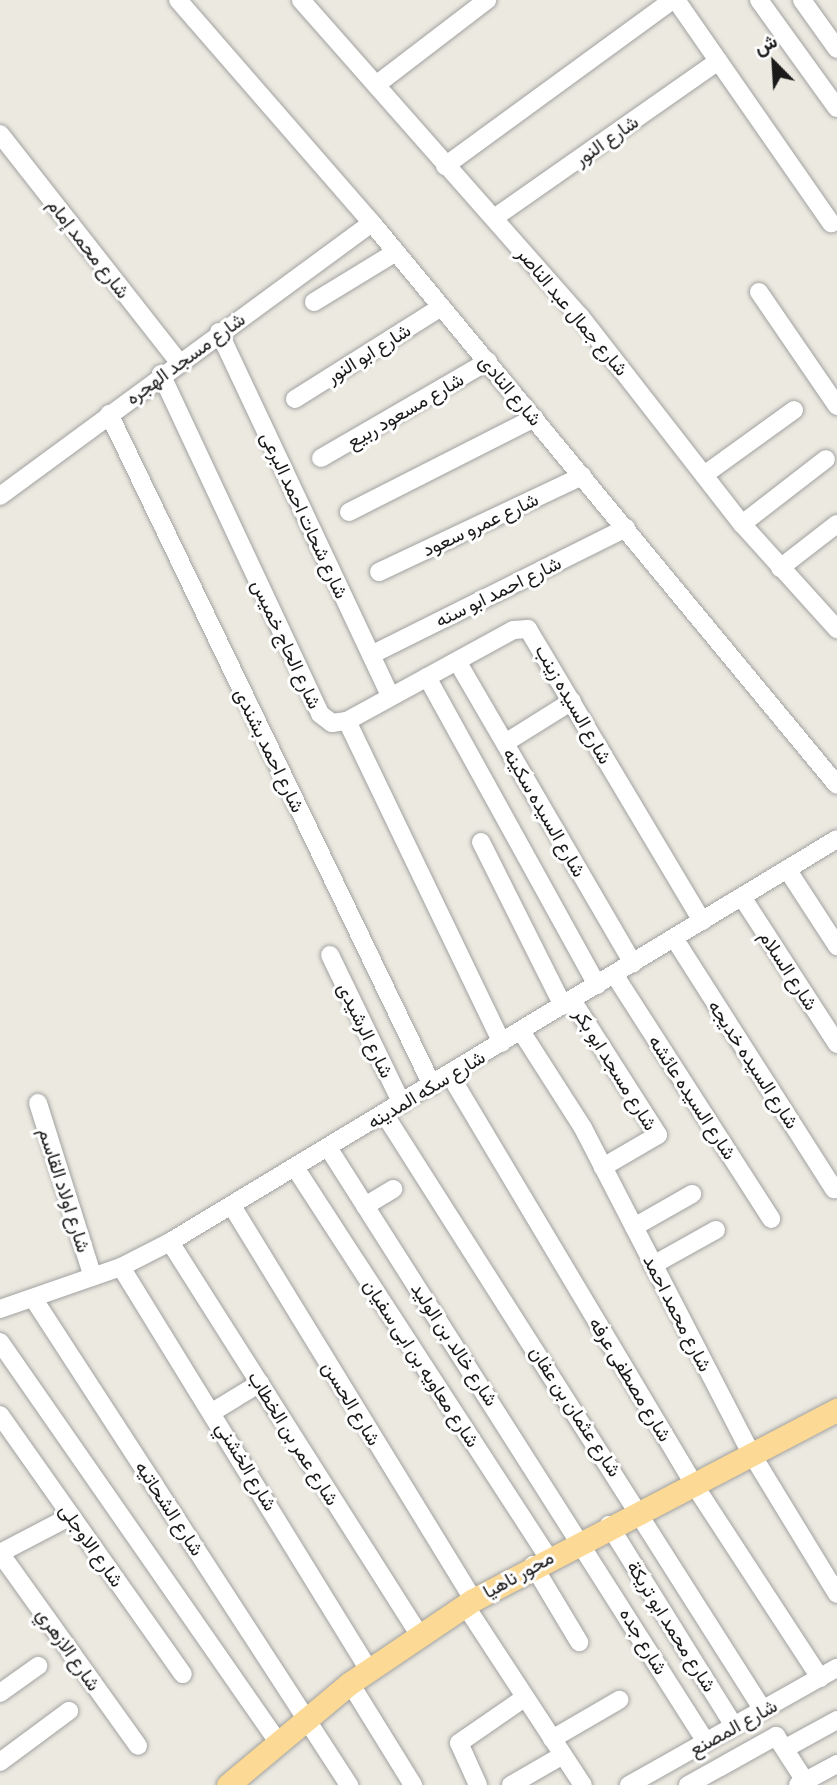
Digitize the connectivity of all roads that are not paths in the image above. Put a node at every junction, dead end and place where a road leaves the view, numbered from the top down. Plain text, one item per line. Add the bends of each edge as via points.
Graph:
1 (178, 0) edge
2 (302, 0) edge
3 (487, 0) edge
4 (674, 0) edge
5 (759, 0) edge
6 (803, 0) edge
7 (837, 49) edge
8 (718, 61) junction
9 (376, 86) junction
10 (837, 108) edge
11 (0, 134) edge
12 (445, 166) junction
13 (494, 218) junction
14 (372, 223) junction
15 (831, 223) dead end
16 (396, 252) junction
17 (759, 292) dead end
18 (314, 302) dead end
19 (441, 307) junction
20 (219, 332) junction
21 (179, 362) junction
22 (488, 362) junction
23 (161, 374) junction
24 (295, 399) dead end
25 (837, 406) edge
26 (794, 411) dead end
27 (108, 414) junction
28 (534, 418) junction
29 (321, 458) dead end
30 (826, 459) dead end
31 (704, 475) junction
32 (582, 476) junction
33 (0, 496) edge
34 (349, 512) dead end
35 (742, 524) junction
36 (837, 524) edge
37 (626, 528) junction
38 (780, 568) junction
39 (379, 572) dead end
40 (837, 629) edge
41 (371, 655) junction
42 (457, 661) junction
43 (427, 677) junction
44 (391, 697) junction
45 (572, 701) junction
46 (347, 721) junction
47 (505, 743) junction
48 (837, 785) edge
49 (836, 841) edge
50 (481, 842) dead end
51 (787, 869) junction
52 (742, 897) junction
53 (702, 921) junction
54 (674, 939) junction
55 (837, 946) edge
56 (330, 955) dead end
57 (634, 963) junction
58 (614, 975) junction
59 (597, 985) junction
60 (568, 1003) junction
61 (521, 1031) junction
62 (502, 1043) junction
63 (837, 1044) edge
64 (450, 1075) junction
65 (432, 1086) junction
66 (38, 1104) dead end
67 (402, 1104) junction
68 (385, 1115) junction
69 (329, 1149) junction
70 (603, 1167) junction
71 (296, 1169) junction
72 (393, 1189) dead end
73 (834, 1189) dead end
74 (692, 1194) dead end
75 (232, 1206) junction
76 (365, 1206) junction
77 (771, 1219) dead end
78 (634, 1227) junction
79 (716, 1230) dead end
80 (170, 1242) junction
81 (653, 1265) junction
82 (121, 1266) junction
83 (93, 1277) junction
84 (33, 1298) junction
85 (0, 1309) edge
86 (0, 1342) edge
87 (260, 1383) junction
88 (837, 1410) edge
89 (214, 1411) junction
90 (0, 1415) edge
91 (751, 1453) junction
92 (693, 1483) junction
93 (639, 1510) junction
94 (71, 1516) junction
95 (609, 1525) junction
96 (583, 1539) junction
97 (0, 1553) edge
98 (541, 1561) junction
99 (837, 1594) edge
100 (469, 1602) junction
101 (418, 1634) junction
102 (579, 1642) dead end
103 (38, 1666) dead end
104 (837, 1668) edge
105 (183, 1674) dead end
106 (359, 1676) junction
107 (820, 1678) junction
108 (0, 1693) edge
109 (524, 1698) junction
110 (619, 1700) dead end
111 (763, 1710) junction
112 (69, 1711) dead end
113 (306, 1717) junction
114 (837, 1720) edge
115 (734, 1726) junction
116 (552, 1739) junction
117 (278, 1742) junction
118 (706, 1742) junction
119 (138, 1746) dead end
120 (786, 1748) junction
121 (563, 1755) junction
122 (0, 1762) edge
123 (837, 1764) edge
124 (238, 1782) edge
125 (801, 1783) edge
126 (349, 1785) edge
127 (413, 1785) edge
128 (478, 1785) edge
129 (511, 1785) edge
130 (583, 1785) edge
131 (629, 1785) edge
132 (688, 1785) edge

1 - 14 street, شارع النادى
2 - 9 street, شارع جمال عبد الناصر
3 - 9 street
4 - 8 street
4 - 12 street
5 - 10 street
6 - 7 street
8 - 13 street, شارع النور
8 - 15 street
9 - 12 street, شارع جمال عبد الناصر
11 - 21 street, شارع محمد إمام
12 - 13 street, شارع جمال عبد الناصر
13 - 31 street, شارع جمال عبد الناصر
14 - 16 street, شارع النادى
14 - 20 street, شارع مسجد الهجره
16 - 18 street
16 - 19 street, شارع النادى
17 - 25 street
19 - 22 street, شارع النادى
19 - 24 street, شارع ابو النور
20 - 21 street, شارع مسجد الهجره
20 - 41 street, شارع شحات احمد البرعى
21 - 23 street, شارع مسجد الهجره
22 - 28 street, شارع النادى
22 - 29 street, شارع مسعود ربيع
23 - 27 street, شارع مسجد الهجره
23 - 46 street, شارع الحاج خميس via 320,714 332,723
26 - 31 street
27 - 33 street, شارع مسجد الهجره
27 - 65 street, شارع احمد بشندى
28 - 32 street, شارع النادى
28 - 34 street
30 - 35 street
31 - 35 street, شارع جمال عبد الناصر
32 - 37 street, شارع النادى
32 - 39 street, شارع عمرو سعود
35 - 38 street, شارع جمال عبد الناصر
36 - 38 street
37 - 41 street, شارع احمد ابو سنه
37 - 48 street, شارع النادى
38 - 40 street, شارع جمال عبد الناصر
41 - 44 street, شارع شحات احمد البرعى
42 - 43 street, شارع السيده زينب
42 - 45 street, شارع السيده زينب via 525,627
42 - 47 street, شارع السيده سكينه
43 - 44 street, شارع السيده زينب
43 - 59 street
44 - 46 street, شارع السيده زينب
45 - 47 street
45 - 53 street, شارع السيده زينب
46 - 62 street, شارع الحاج خميس
47 - 57 street, شارع السيده سكينه
49 - 51 street, شارع سكه المدينه
50 - 60 street, شارع مسجد ابو بكر
51 - 52 street, شارع سكه المدينه
51 - 55 street
52 - 53 street, شارع سكه المدينه
52 - 63 street, شارع السلام
53 - 54 street, شارع سكه المدينه
54 - 57 street, شارع سكه المدينه
54 - 73 street, شارع السيده خديجه
56 - 67 street, شارع الرشيدى
57 - 58 street, شارع سكه المدينه
58 - 59 street, شارع سكه المدينه
58 - 77 street, شارع السيده عائشه
59 - 60 street, شارع سكه المدينه
60 - 61 street, شارع سكه المدينه
60 - 70 street, شارع مسجد ابو بكر via 657,1138
61 - 62 street, شارع سكه المدينه
61 - 70 street, شارع محمد احمد
62 - 64 street, شارع سكه المدينه
64 - 65 street, شارع سكه المدينه
64 - 92 street, شارع مصطفى عرفه
65 - 67 street, شارع سكه المدينه
66 - 83 street, شارع اولاد القاسم
67 - 68 street, شارع سكه المدينه
68 - 69 street, شارع سكه المدينه
68 - 93 street, شارع عثمان بن عفان
69 - 71 street, شارع سكه المدينه
69 - 76 street, شارع خالد بن الوليد
70 - 78 street, شارع محمد احمد
71 - 75 street, شارع سكه المدينه
71 - 98 street, شارع معاويه بن ابى سفيان
72 - 76 street
74 - 78 street
75 - 80 street, شارع سكه المدينه
75 - 100 street, شارع الحسن
76 - 96 street, شارع خالد بن الوليد
78 - 81 street, شارع محمد احمد
79 - 81 street
80 - 82 street, شارع سكه المدينه
80 - 87 street, شارع عمر بن الخطاب
81 - 91 street, شارع محمد احمد
82 - 83 street, شارع سكه المدينه
82 - 89 street, شارع الخشني
83 - 84 street, شارع سكه المدينه
84 - 85 street, شارع سكه المدينه
84 - 113 street, شارع الشحاتيه
86 - 117 street
87 - 89 street
87 - 101 street, شارع عمر بن الخطاب
88 - 91 main road, محور ناهيا
89 - 106 street, شارع الخشني
90 - 94 street, شارع الاوجلى
91 - 92 main road, محور ناهيا
91 - 99 street, شارع محمد احمد
92 - 93 main road, محور ناهيا
92 - 107 street, شارع مصطفى عرفه
93 - 95 main road, محور ناهيا
93 - 111 street, شارع عثمان بن عفان
94 - 97 street
94 - 105 street, شارع الاوجلى
95 - 96 main road, محور ناهيا
95 - 115 street, شارع محمد ابو تريكة
96 - 98 main road, محور ناهيا
96 - 118 street, شارع جده
97 - 119 street, شارع الازهري
98 - 100 main road, محور ناهيا
98 - 102 street, شارع معاويه بن ابى سفيان
100 - 101 main road, محور ناهيا
100 - 109 street, شارع الحسن
101 - 106 main road, محور ناهيا
103 - 108 street
104 - 107 street, شارع المصنع
106 - 113 main road, محور ناهيا
106 - 127 street, شارع الخشني
107 - 111 street, شارع المصنع
109 - 116 street, شارع الحسن
109 - 128 street via 459,1743
110 - 116 street
111 - 115 street, شارع المصنع
112 - 122 street
113 - 117 main road, محور ناهيا
113 - 126 street, شارع الشحاتيه
114 - 120 street
115 - 118 street, شارع المصنع
116 - 121 street, شارع الحسن
117 - 124 main road, محور ناهيا
118 - 131 street, شارع المصنع
120 - 125 street
120 - 132 street via 775,1737
121 - 129 street
121 - 130 street, شارع الحسن
123 - 125 street

